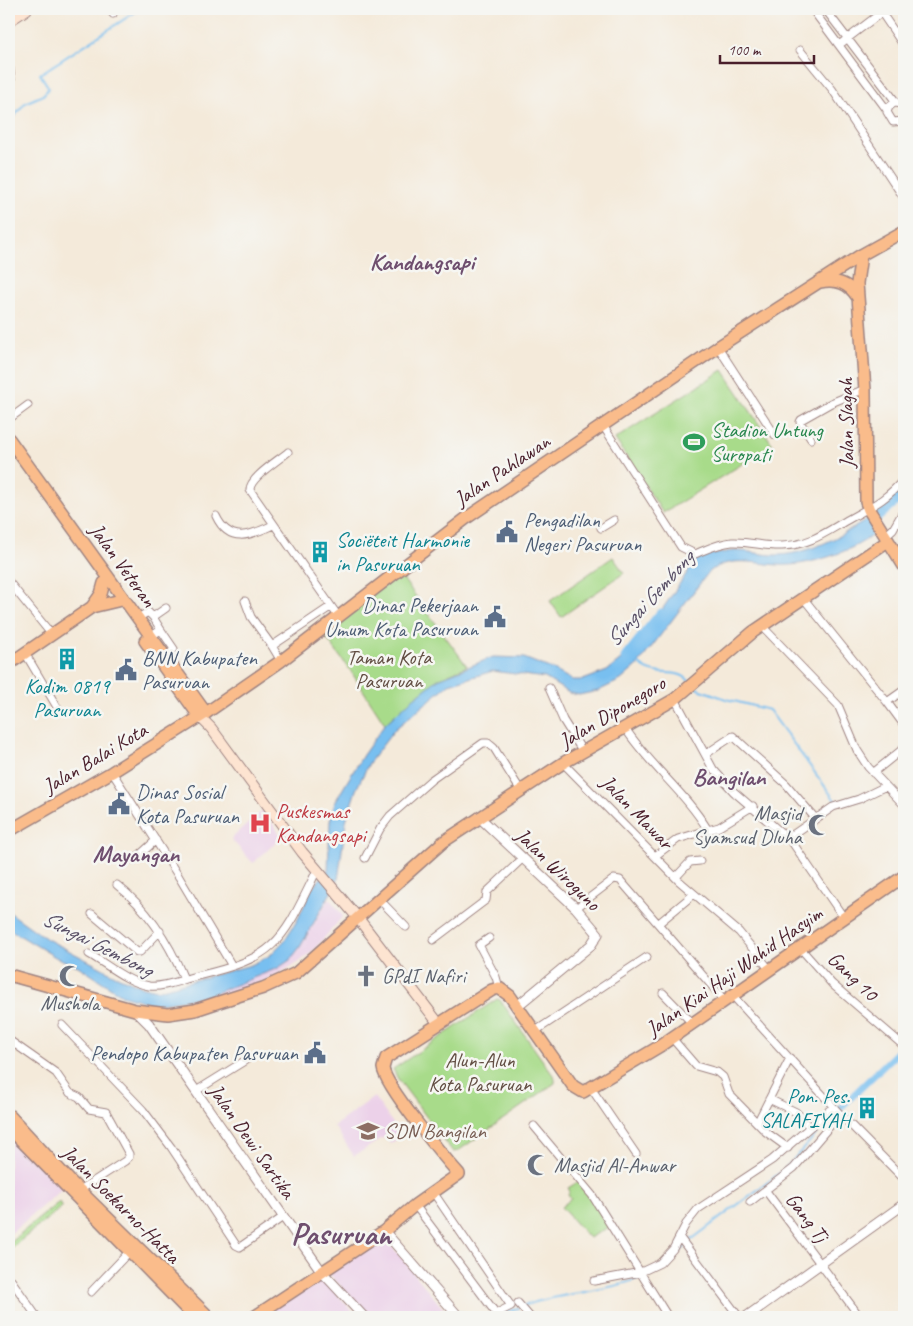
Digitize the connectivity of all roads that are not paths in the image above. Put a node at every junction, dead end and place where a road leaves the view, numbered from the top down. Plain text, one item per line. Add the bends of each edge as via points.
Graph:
1 (27, 9) edge
2 (812, 9) edge
3 (825, 9) edge
4 (880, 10) edge
5 (9, 21) edge
6 (848, 36) junction
7 (839, 45) junction
8 (904, 46) edge
9 (800, 50) dead end
10 (9, 62) edge
11 (11, 80) dead end
12 (896, 102) junction
13 (904, 104) edge
14 (887, 110) junction
15 (904, 122) edge
16 (904, 198) edge
17 (904, 230) edge
18 (861, 255) junction
19 (816, 283) junction
20 (858, 298) junction
21 (718, 347) junction
22 (865, 388) junction
23 (28, 405) dead end
24 (9, 419) edge
25 (602, 424) junction
26 (776, 435) dead end
27 (9, 439) edge
28 (811, 439) dead end
29 (9, 452) edge
30 (288, 452) dead end
31 (24, 466) junction
32 (904, 479) edge
33 (868, 508) junction
34 (904, 510) edge
35 (216, 516) dead end
36 (614, 520) dead end
37 (274, 525) junction
38 (601, 528) dead end
39 (885, 537) junction
40 (904, 566) edge
41 (9, 582) edge
42 (104, 583) junction
43 (804, 599) junction
44 (245, 601) dead end
45 (122, 602) junction
46 (92, 607) junction
47 (330, 607) junction
48 (166, 608) dead end
49 (338, 616) junction
50 (153, 617) junction
51 (138, 618) junction
52 (762, 626) junction
53 (156, 633) junction
54 (52, 634) junction
55 (272, 646) junction
56 (25, 653) junction
57 (11, 659) edge
58 (163, 659) junction
59 (282, 661) junction
60 (550, 688) dead end
61 (904, 690) edge
62 (675, 699) junction
63 (887, 702) junction
64 (221, 704) joint
65 (57, 707) dead end
66 (203, 714) junction
67 (904, 725) edge
68 (625, 728) junction
69 (904, 748) edge
70 (583, 752) junction
71 (706, 754) junction
72 (563, 763) junction
73 (112, 772) junction
74 (874, 772) junction
75 (886, 786) junction
76 (521, 791) junction
77 (904, 805) edge
78 (753, 806) junction
79 (479, 817) junction
80 (815, 818) junction
81 (9, 830) edge
82 (705, 830) junction
83 (788, 838) junction
84 (156, 840) junction
85 (656, 856) junction
86 (365, 858) dead end
87 (522, 859) junction
88 (134, 860) dead end
89 (700, 860) dead end
90 (319, 872) junction
91 (676, 877) junction
92 (902, 882) edge
93 (117, 885) dead end
94 (694, 894) junction
95 (379, 899) junction
96 (576, 908) junction
97 (92, 914) dead end
98 (358, 918) junction
99 (844, 918) junction
100 (658, 923) junction
101 (406, 927) dead end
102 (160, 931) junction
103 (489, 938) dead end
104 (433, 940) dead end
105 (801, 949) junction
106 (89, 954) dead end
107 (647, 957) dead end
108 (232, 966) junction
109 (770, 970) junction
110 (9, 975) edge
111 (184, 979) junction
112 (499, 988) junction
113 (663, 993) dead end
114 (729, 999) junction
115 (516, 1007) junction
116 (135, 1010) junction
117 (168, 1014) junction
118 (692, 1023) junction
119 (439, 1024) junction
120 (62, 1025) dead end
121 (153, 1030) junction
122 (534, 1032) junction
123 (671, 1037) junction
124 (9, 1040) edge
125 (903, 1045) edge
126 (790, 1058) junction
127 (246, 1060) dead end
128 (587, 1090) junction
129 (196, 1091) junction
130 (769, 1099) junction
131 (833, 1107) junction
132 (840, 1114) junction
133 (9, 1115) edge
134 (757, 1123) junction
135 (534, 1126) dead end
136 (810, 1127) junction
137 (9, 1128) edge
138 (788, 1148) junction
139 (636, 1154) dead end
140 (904, 1179) edge
141 (80, 1190) junction
142 (766, 1191) junction
143 (433, 1192) junction
144 (750, 1202) dead end
145 (904, 1204) edge
146 (415, 1205) junction
147 (283, 1217) junction
148 (384, 1231) junction
149 (681, 1241) junction
150 (130, 1252) junction
151 (821, 1264) junction
152 (322, 1272) junction
153 (642, 1273) junction
154 (9, 1277) edge
155 (594, 1281) dead end
156 (90, 1292) dead end
157 (519, 1304) dead end
158 (528, 1314) edge
159 (751, 1316) edge
160 (37, 1317) edge
161 (194, 1317) edge
162 (208, 1317) edge
163 (254, 1317) edge
164 (364, 1317) edge
165 (458, 1317) edge
166 (668, 1317) edge
167 (738, 1317) edge
168 (860, 1317) edge

1 - 5 main road
2 - 7 street
3 - 6 street
4 - 6 street
4 - 8 street
6 - 7 street
6 - 12 street
7 - 14 street
9 - 16 street via 832,89
10 - 11 street
12 - 13 street
12 - 14 street
14 - 15 street via 888,118 893,122
17 - 18 main road, Jalan Pahlawan
18 - 19 main road, Jalan Pahlawan
18 - 20 main road, Jalan Slagah
19 - 20 main road via 840,282 851,288
19 - 21 main road, Jalan Pahlawan
20 - 22 main road, Jalan Slagah
21 - 25 main road, Jalan Pahlawan
21 - 26 street
22 - 28 street via 801,420
22 - 33 main road, Jalan Slagah
23 - 24 street
25 - 33 street via 681,547 695,554 731,542 764,546 801,544 828,533
25 - 49 main road, Jalan Pahlawan via 441,535
27 - 31 main road, Jalan Veteran
29 - 31 main road, Jalan Veteran
30 - 37 street via 249,487
31 - 42 main road, Jalan Veteran
31 - 45 main road, Jalan Veteran
32 - 33 street via 884,501
33 - 39 main road, Jalan Slagah
34 - 39 street
35 - 37 street via 220,525 231,534 254,534
36 - 38 street
37 - 47 street
39 - 40 main road, Jalan Slagah
39 - 43 main road, Jalan Diponegoro
41 - 54 street
42 - 45 main road, Jalan Veteran
42 - 46 main road
43 - 52 main road, Jalan Diponegoro
43 - 63 street
44 - 55 street via 251,617
45 - 46 main road
45 - 51 main road, Jalan Veteran
45 - 58 main road, Jalan Veteran
46 - 54 main road
47 - 49 street
47 - 55 street
48 - 50 street
49 - 59 main road, Jalan Pahlawan
50 - 51 street via 148,612
50 - 53 street
51 - 53 main road, Jalan Veteran
52 - 62 main road, Jalan Diponegoro
52 - 74 street via 838,705 857,750
53 - 58 main road, Jalan Veteran
54 - 56 main road
55 - 59 street
56 - 57 main road
56 - 65 street
58 - 66 main road, Jalan Veteran
59 - 64 main road, Jalan Pahlawan
60 - 70 street via 563,720
61 - 63 street
62 - 68 main road, Jalan Diponegoro
62 - 71 street
63 - 67 street
64 - 66 main road, Jalan Balai Kota
66 - 73 main road, Jalan Balai Kota
66 - 90 main road
68 - 70 main road, Jalan Diponegoro
68 - 82 street via 655,767 684,797
69 - 74 street
70 - 72 main road, Jalan Diponegoro
71 - 78 street via 713,769 733,791
71 - 80 street via 733,736 786,784
72 - 76 main road, Jalan Diponegoro
72 - 85 street, Jalan Mawar
73 - 81 main road, Jalan Balai Kota
73 - 84 street
74 - 75 street
75 - 77 street
75 - 80 street via 833,807
76 - 79 main road, Jalan Diponegoro
76 - 86 street via 492,746 483,743 431,780 390,816
78 - 82 street via 719,827
78 - 83 street
79 - 87 street, Jalan Wiroguno
79 - 95 main road, Jalan Diponegoro via 443,842
80 - 83 street
82 - 85 street via 678,839
83 - 99 street
84 - 88 street
84 - 108 street
85 - 91 street, Jalan Mawar
87 - 96 street, Jalan Wiroguno
87 - 104 street via 487,892 486,900
89 - 91 street via 690,862
90 - 98 main road
90 - 108 street via 278,942 263,954
91 - 94 street, Jalan Mawar
92 - 99 main road, Jalan Kiai Haji Wahid Hasyim
93 - 102 street via 144,909
94 - 100 street
94 - 109 street, Jalan Mawar via 740,932
95 - 98 main road, Jalan Diponegoro
95 - 101 street
96 - 100 street via 616,879
96 - 115 street, Jalan Wiroguno via 598,932 596,939
97 - 102 street via 138,952
98 - 117 main road, Jalan Diponegoro via 296,974 195,1010
98 - 119 main road
99 - 105 main road, Jalan Kiai Haji Wahid Hasyim
100 - 114 street
102 - 111 street
103 - 112 street via 479,944
105 - 109 main road, Jalan Kiai Haji Wahid Hasyim
105 - 125 street, Gang 10 via 832,984
106 - 111 street via 142,984 158,987
107 - 122 street
108 - 111 street
109 - 114 main road, Jalan Kiai Haji Wahid Hasyim
110 - 116 main road, Jalan Diponegoro
112 - 115 main road via 510,996
112 - 119 main road
113 - 118 street
114 - 118 main road, Jalan Kiai Haji Wahid Hasyim
114 - 126 street
115 - 122 main road
116 - 117 main road, Jalan Diponegoro
116 - 121 street, Jalan Dewi Sartika
117 - 121 street via 156,1021
118 - 123 main road, Jalan Kiai Haji Wahid Hasyim
119 - 143 main road via 386,1058 382,1068 436,1148 458,1174
120 - 147 street via 143,1110 236,1246 240,1247
121 - 129 street, Jalan Dewi Sartika
122 - 128 main road via 573,1086
123 - 128 main road, Jalan Kiai Haji Wahid Hasyim
123 - 134 street via 700,1068 723,1076 729,1094
124 - 141 street via 56,1073 70,1093 79,1097 89,1109 106,1112 128,1154 125,1161
126 - 130 street
126 - 131 street
127 - 129 street
128 - 139 street
129 - 147 street, Jalan Dewi Sartika
130 - 134 street
130 - 136 street via 796,1112
131 - 132 street
131 - 136 street
132 - 140 street
132 - 142 street via 794,1168
133 - 141 main road, Jalan Soekarno-Hatta
134 - 138 street
135 - 153 street via 592,1195
136 - 138 street
137 - 150 main road, Jalan Soekarno-Hatta
138 - 149 street via 698,1209 686,1224
141 - 162 main road, Jalan Soekarno-Hatta
142 - 144 street
142 - 151 street, Gang Tj
143 - 146 main road
143 - 146 street via 511,1306 494,1312
145 - 151 street
146 - 148 main road
147 - 152 street, Jalan Dewi Sartika
148 - 152 main road
148 - 165 street
149 - 153 street via 660,1262
149 - 167 street
150 - 156 street
150 - 161 main road, Jalan Soekarno-Hatta
151 - 159 street
151 - 168 street, Gang Tj
152 - 163 main road
152 - 164 street, Jalan Dewi Sartika
153 - 155 street
153 - 166 street
154 - 160 street
157 - 158 street

